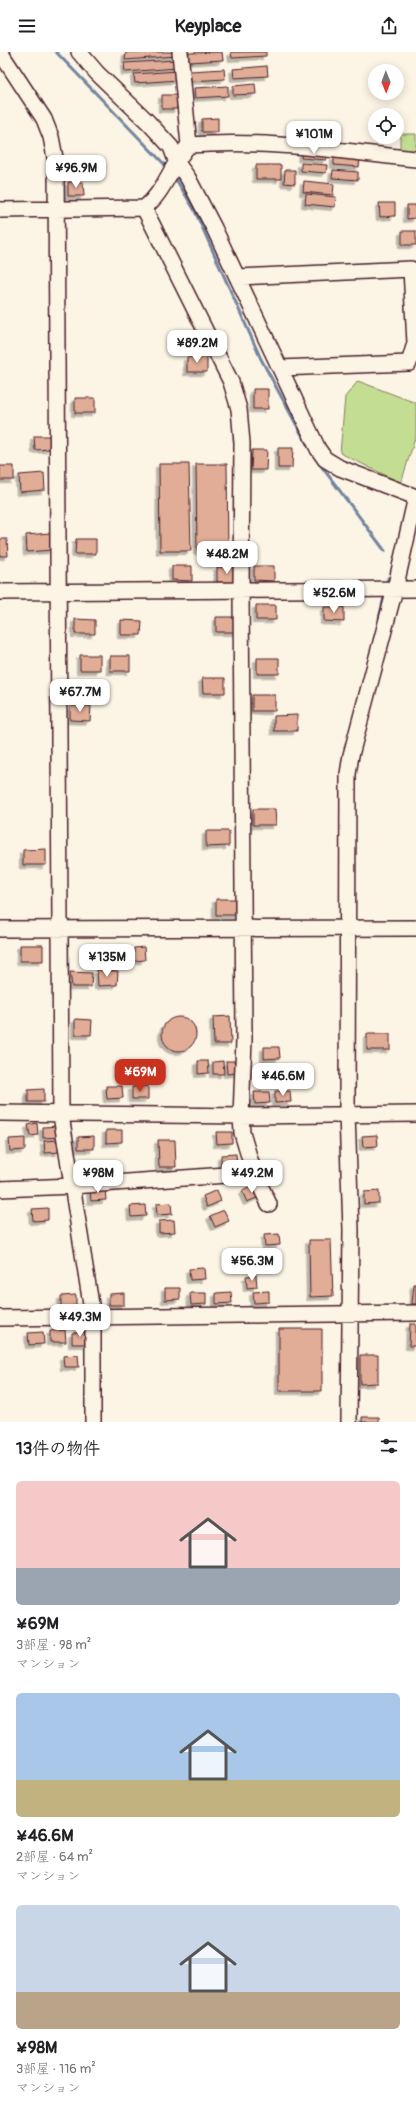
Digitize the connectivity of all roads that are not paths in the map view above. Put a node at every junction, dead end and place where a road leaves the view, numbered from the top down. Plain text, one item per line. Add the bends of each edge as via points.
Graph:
1 (0, 52) edge
2 (79, 52) edge
3 (180, 52) edge
4 (189, 145) junction
5 (416, 159) edge
6 (173, 168) junction
7 (144, 208) junction
8 (0, 210) edge
9 (56, 210) junction
10 (237, 277) junction
11 (280, 368) junction
12 (416, 497) edge
13 (395, 589) junction
14 (416, 589) edge
15 (241, 590) junction
16 (58, 591) junction
17 (0, 592) edge
18 (416, 928) edge
19 (59, 929) junction
20 (244, 929) junction
21 (348, 929) junction
22 (0, 930) edge
23 (0, 1113) edge
24 (347, 1114) junction
25 (416, 1114) edge
26 (61, 1115) junction
27 (240, 1116) junction
28 (254, 1173) junction
29 (72, 1186) junction
30 (0, 1189) edge
31 (269, 1204) dead end
32 (350, 1313) junction
33 (416, 1313) edge
34 (93, 1317) junction
35 (0, 1318) edge
36 (92, 1422) edge
37 (349, 1422) edge

1 - 9 street via 44,119 49,131 56,163
2 - 6 street via 171,147
3 - 4 street
4 - 5 street via 257,143
4 - 6 street
6 - 7 street via 154,201
6 - 10 street via 192,184
7 - 9 street
7 - 15 street via 231,382 239,409 242,443
8 - 9 street
9 - 16 street
10 - 11 street
10 - 11 street via 411,269 416,343 409,363
11 - 12 street via 325,459 340,468
12 - 13 street
13 - 14 street
13 - 15 street
13 - 21 street via 350,755 347,826
15 - 16 street
15 - 20 street
16 - 17 street
16 - 19 street
18 - 21 street
19 - 20 street
19 - 22 street
19 - 26 street
20 - 21 street
20 - 27 street via 244,1040
21 - 24 street
23 - 26 street
24 - 25 street
24 - 27 street
24 - 32 street via 351,1230
26 - 27 street
26 - 29 street
27 - 28 street via 242,1133
28 - 29 street
28 - 31 street
29 - 30 street
29 - 34 street
32 - 33 street
32 - 34 street
32 - 37 street
34 - 35 street
34 - 36 street

